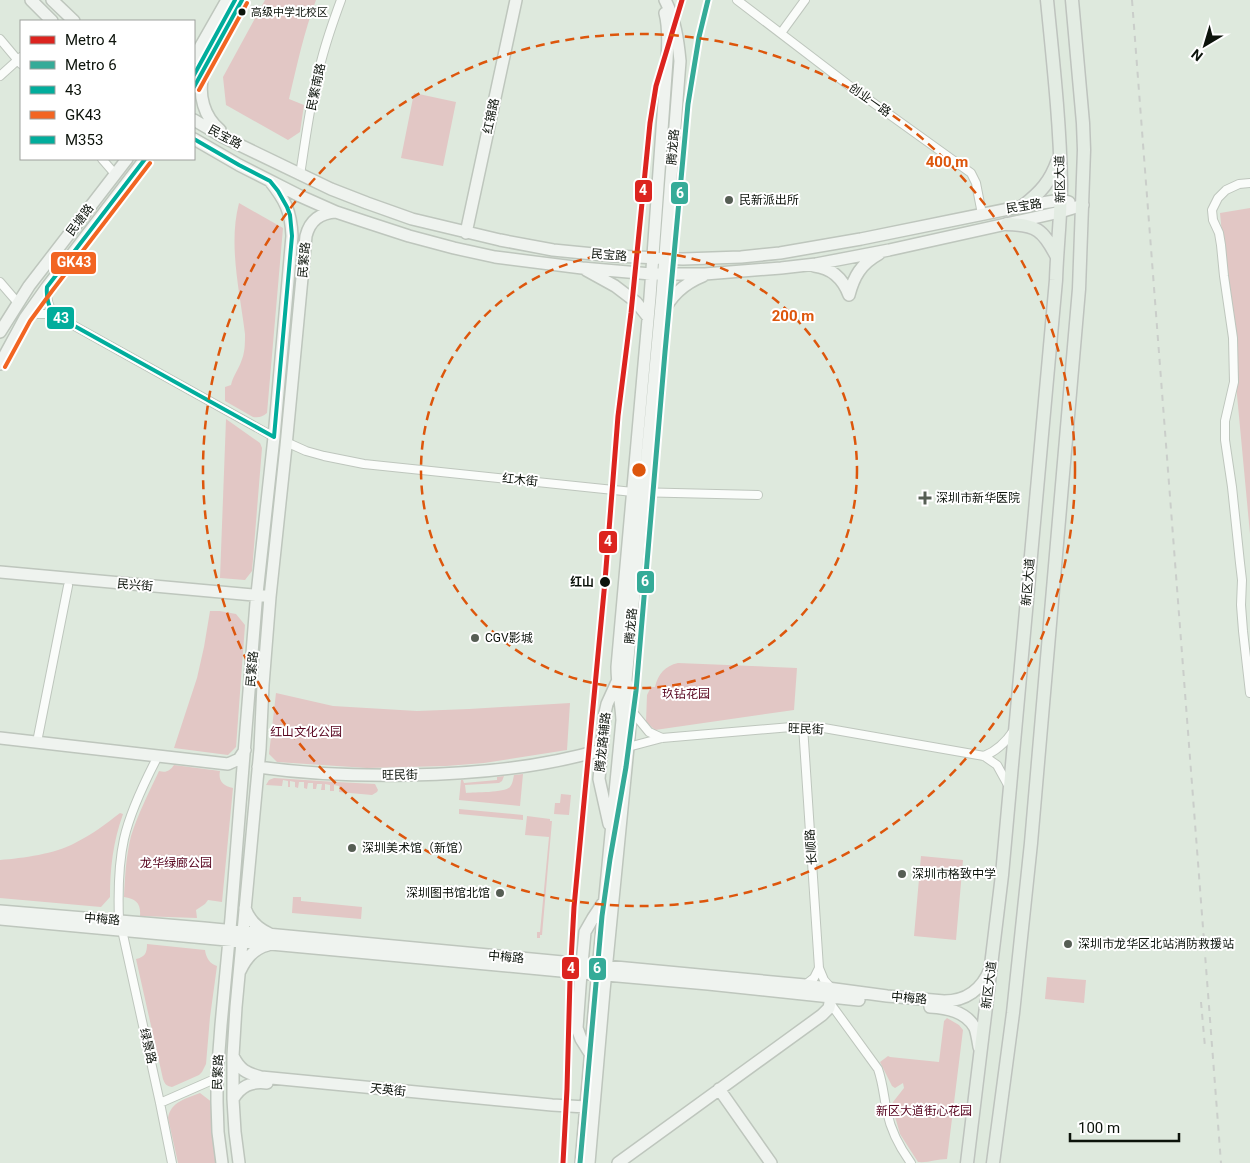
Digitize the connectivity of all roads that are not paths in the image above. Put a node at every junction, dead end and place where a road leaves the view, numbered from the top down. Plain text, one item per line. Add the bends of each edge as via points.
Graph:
1 (31, 0) edge
2 (52, 0) edge
3 (227, 0) edge
4 (242, 0) edge
5 (341, 0) edge
6 (516, 0) edge
7 (660, 0) edge
8 (665, 0) edge
9 (737, 0) edge
10 (805, 0) edge
11 (1047, 0) edge
12 (1072, 0) edge
13 (51, 20) edge
14 (73, 20) edge
15 (781, 33) junction
16 (0, 39) edge
17 (197, 50) edge
18 (20, 60) edge
19 (205, 68) junction
20 (0, 76) edge
21 (195, 84) edge
22 (195, 121) edge
23 (195, 140) edge
24 (234, 143) junction
25 (195, 144) edge
26 (211, 149) junction
27 (1060, 153) junction
28 (103, 160) edge
29 (126, 160) edge
30 (144, 160) edge
31 (115, 174) junction
32 (300, 175) junction
33 (270, 181) junction
34 (1250, 183) edge
35 (1083, 205) junction
36 (1023, 206) junction
37 (1061, 206) junction
38 (336, 212) junction
39 (982, 214) junction
40 (1007, 224) junction
41 (466, 233) junction
42 (889, 250) junction
43 (1057, 257) junction
44 (652, 258) junction
45 (664, 259) junction
46 (807, 265) junction
47 (582, 268) junction
48 (651, 274) junction
49 (663, 274) junction
50 (714, 274) junction
51 (0, 282) edge
52 (47, 287) junction
53 (18, 303) junction
54 (53, 314) junction
55 (648, 317) junction
56 (25, 318) junction
57 (659, 327) junction
58 (0, 332) edge
59 (0, 364) edge
60 (274, 437) junction
61 (286, 442) junction
62 (638, 492) junction
63 (758, 495) dead end
64 (0, 572) edge
65 (0, 579) edge
66 (68, 586) junction
67 (257, 600) junction
68 (270, 601) junction
69 (617, 682) junction
70 (1250, 693) edge
71 (631, 710) junction
72 (803, 726) junction
73 (1015, 729) junction
74 (0, 738) edge
75 (662, 738) junction
76 (37, 742) junction
77 (628, 747) junction
78 (245, 750) junction
79 (601, 750) junction
80 (158, 756) junction
81 (984, 756) junction
82 (228, 764) junction
83 (258, 767) junction
84 (242, 783) junction
85 (1009, 787) junction
86 (611, 832) junction
87 (604, 901) junction
88 (232, 906) junction
89 (245, 906) junction
90 (0, 911) edge
91 (0, 919) edge
92 (120, 925) junction
93 (203, 933) junction
94 (229, 935) junction
95 (242, 937) junction
96 (271, 940) junction
97 (992, 962) junction
98 (226, 965) junction
99 (819, 968) junction
100 (582, 969) junction
101 (602, 970) junction
102 (239, 975) junction
103 (805, 985) junction
104 (831, 996) junction
105 (594, 1052) junction
106 (981, 1054) junction
107 (233, 1056) junction
108 (217, 1078) junction
109 (719, 1089) junction
110 (233, 1099) junction
111 (160, 1103) junction
112 (552, 1106) junction
113 (586, 1107) junction
114 (172, 1163) edge
115 (222, 1163) edge
116 (238, 1163) edge
117 (581, 1163) edge
118 (589, 1163) edge
119 (618, 1163) edge
120 (771, 1163) edge
121 (911, 1163) edge
122 (967, 1163) edge
123 (993, 1163) edge

1 - 13 main road
2 - 14 main road
3 - 17 main road
4 - 19 main road
5 - 32 street, 民繁南路 via 318,75
6 - 41 main road, 红锦路
7 - 44 main road, 腾龙路 via 668,44
8 - 45 main road, 腾龙路 via 678,38 680,61
9 - 15 street, 创业一路
10 - 15 street
11 - 27 main road, 新区大道
12 - 35 main road, 新区大道 via 1083,123
15 - 39 street, 创业一路 via 971,173
16 - 18 street
18 - 20 street
19 - 21 main road
19 - 24 main road via 201,88 205,111 214,125
22 - 24 main road, 民宝路
23 - 26 main road, 民宝路
24 - 32 main road, 民宝路
25 - 26 main road
26 - 33 main road, 民宝路
27 - 36 main road via 1047,184
27 - 37 main road, 新区大道
28 - 31 street
29 - 31 main road, 民塘路
30 - 52 main road, 民塘路
31 - 53 main road, 民塘路
32 - 41 main road, 民宝路 via 412,219
33 - 38 main road, 民宝路
33 - 60 main road, 民繁路 via 287,207 292,236
34 - 70 street via 1226,190 1212,210 1221,245 1233,338 1234,382 1225,422 1225,440 1242,580 1241,605
35 - 37 main road, 民宝路
35 - 123 main road, 新区大道 via 1079,299 1036,789 1014,1004
36 - 37 main road, 民宝路
36 - 39 main road, 民宝路
37 - 40 main road, 民宝路
37 - 43 main road, 新区大道
38 - 47 main road, 民宝路 via 454,248
38 - 61 main road, 民繁路 via 316,218 306,236
39 - 45 main road, 民宝路 via 780,253
40 - 42 main road, 民宝路
40 - 43 main road via 1028,226 1039,231
41 - 44 main road, 民宝路 via 553,250
42 - 46 main road, 民宝路
42 - 46 main road via 873,257 860,269 848,295 834,273 823,267
43 - 73 main road, 新区大道
44 - 45 main road, 民宝路
44 - 48 main road, 腾龙路
45 - 49 main road, 腾龙路
46 - 50 main road, 民宝路
47 - 48 main road, 民宝路
47 - 55 main road via 615,286 636,302
48 - 49 main road, 民宝路
48 - 55 main road, 腾龙路
49 - 50 main road, 民宝路
49 - 57 main road, 腾龙路
50 - 57 main road via 692,281 675,293
51 - 53 street
52 - 54 street via 47,302
52 - 56 main road, 民塘路
53 - 58 main road, 民塘路
54 - 56 street
54 - 60 street
55 - 62 main road, 腾龙路
56 - 59 main road, 民塘路
57 - 62 main road, 腾龙路
60 - 67 main road, 民繁路
61 - 62 street, 红木街 via 324,456 364,464
61 - 68 main road, 民繁路
62 - 63 street, 红木街
62 - 69 main road, 腾龙路
62 - 71 main road, 腾龙路 via 626,680
64 - 67 main road, 民兴街
65 - 66 main road, 民兴街
66 - 67 main road, 民兴街
66 - 76 street
67 - 68 main road, 民兴街
67 - 78 main road, 民繁路
68 - 83 main road, 民繁路
69 - 79 main road, 腾龙路辅路 via 607,704
69 - 86 main road, 腾龙路 via 622,720
71 - 75 street via 649,732
71 - 77 main road, 腾龙路
72 - 75 street, 旺民街
72 - 81 street, 旺民街
72 - 99 street, 长顺路
73 - 81 street via 998,748
73 - 85 main road, 新区大道
74 - 76 main road
75 - 77 street, 旺民街
76 - 80 main road
77 - 101 main road, 腾龙路
78 - 82 main road via 239,759
78 - 84 main road, 民繁路
79 - 83 main road, 旺民街 via 530,765 441,774 344,775
79 - 86 main road, 腾龙路辅路 via 598,779
80 - 82 main road
80 - 92 street, 绿景路 via 124,838 120,870
81 - 85 street via 996,765
82 - 84 main road
83 - 89 main road, 民繁路
84 - 88 main road, 民繁路
85 - 97 main road, 新区大道
86 - 87 main road, 腾龙路
87 - 100 main road via 585,932
87 - 101 main road, 腾龙路
88 - 93 main road via 220,921
88 - 94 main road, 民繁路
89 - 95 main road, 民繁路
89 - 96 main road via 250,919
90 - 92 main road, 中梅路
91 - 92 main road, 中梅路
92 - 93 main road, 中梅路
92 - 111 street, 绿景路
93 - 94 main road, 中梅路
93 - 98 main road via 220,949
94 - 95 main road, 中梅路
94 - 98 main road, 民繁路
95 - 96 main road, 中梅路
95 - 102 main road, 民繁路
96 - 100 main road, 中梅路
96 - 102 main road via 254,951
97 - 104 main road, 中梅路 via 978,988 957,1000
97 - 106 main road, 新区大道
98 - 108 main road, 民繁路
99 - 103 street
99 - 104 street
100 - 101 main road, 中梅路
100 - 105 main road via 577,1028
101 - 103 main road, 中梅路
101 - 104 main road, 中梅路
101 - 105 main road, 腾龙路
102 - 107 main road, 民繁路
103 - 104 main road, 中梅路
104 - 106 main road, 中梅路 via 954,1011 974,1027
104 - 109 main road via 829,1008 822,1015
104 - 121 street via 878,1069 887,1113 896,1138
105 - 113 main road, 腾龙路
105 - 118 main road, 腾龙路
106 - 122 main road, 新区大道
107 - 110 main road, 民繁路
107 - 112 main road, 天英街 via 240,1068 260,1077
108 - 111 street
108 - 115 main road, 民繁路
109 - 119 main road
109 - 120 main road
110 - 112 main road, 天英街 via 245,1086 260,1082 509,1109
110 - 116 main road, 民繁路
111 - 114 street, 绿景路
112 - 113 main road, 天英街
113 - 117 main road, 腾龙路

